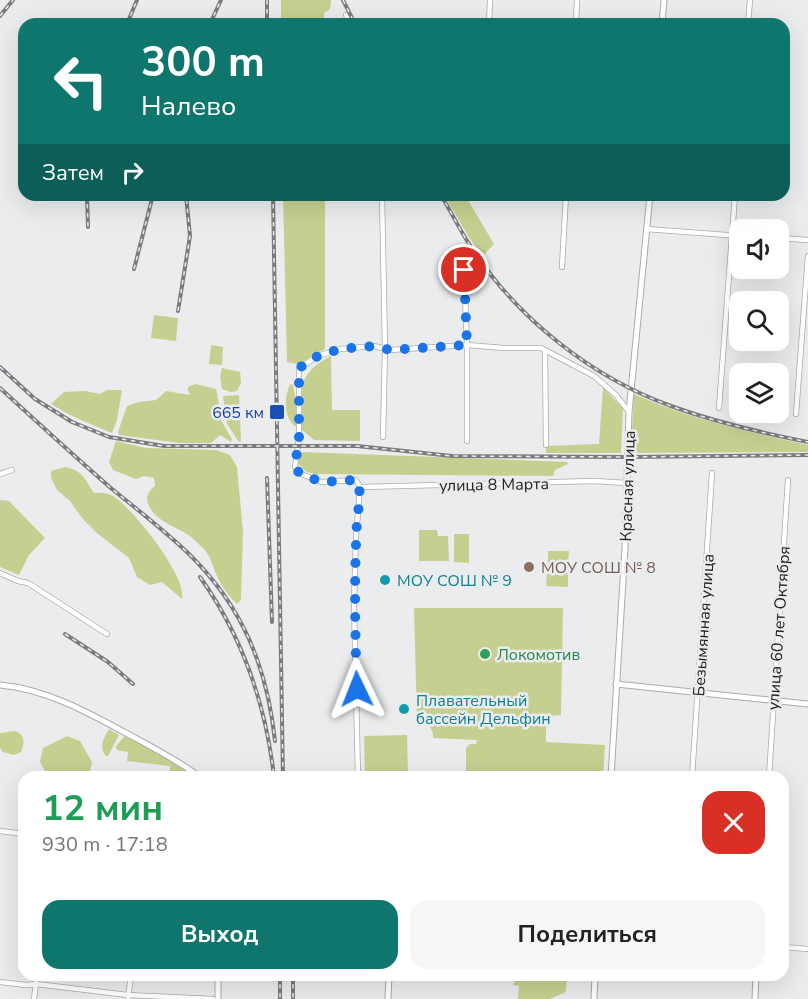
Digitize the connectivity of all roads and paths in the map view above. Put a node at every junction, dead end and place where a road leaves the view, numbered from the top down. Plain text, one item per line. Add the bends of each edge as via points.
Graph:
1 (490, 0) edge
2 (577, 0) edge
3 (664, 0) edge
4 (750, 0) edge
5 (346, 15) dead end
6 (347, 18) edge
7 (489, 18) edge
8 (576, 18) edge
9 (662, 18) edge
10 (748, 18) edge
11 (382, 201) edge
12 (566, 201) edge
13 (649, 201) edge
14 (735, 201) edge
15 (733, 219) edge
16 (646, 229) junction
17 (729, 235) edge
18 (789, 239) edge
19 (808, 240) edge
20 (808, 256) edge
21 (562, 267) dead end
22 (464, 270) dead end
23 (729, 275) edge
24 (467, 345) junction
25 (385, 349) junction
26 (545, 350) junction
27 (719, 408) dead end
28 (629, 412) junction
29 (796, 414) dead end
30 (383, 437) dead end
31 (467, 441) dead end
32 (546, 445) dead end
33 (12, 470) dead end
34 (712, 473) dead end
35 (0, 474) edge
36 (788, 480) dead end
37 (627, 483) junction
38 (360, 487) junction
39 (0, 573) edge
40 (107, 634) dead end
41 (616, 684) junction
42 (0, 685) edge
43 (698, 693) junction
44 (774, 701) junction
45 (808, 704) edge
46 (191, 771) edge
47 (358, 771) edge
48 (611, 771) edge
49 (692, 771) edge
50 (769, 771) edge
51 (0, 831) edge
52 (18, 833) edge
53 (789, 947) edge
54 (808, 948) edge
55 (36, 981) edge
56 (130, 981) edge
57 (218, 981) edge
58 (389, 981) edge
59 (595, 981) edge
60 (756, 981) edge
61 (0, 982) edge
62 (36, 984) junction
63 (128, 997) edge
64 (34, 999) edge
65 (213, 999) edge
66 (218, 999) edge
67 (388, 999) edge
68 (594, 999) edge
69 (755, 999) edge

1 - 7 street
2 - 8 street
3 - 9 street
4 - 10 street
5 - 6 street
11 - 25 street
12 - 21 street
13 - 16 street, Красная улица
14 - 15 street
16 - 17 street
16 - 28 street, Красная улица
18 - 19 street
20 - 29 street
22 - 24 street
23 - 27 street
24 - 25 street
24 - 26 street
24 - 31 street
25 - 30 street
25 - 38 street, улица 8 Марта via 340,349 299,368 295,466 299,473 321,482 356,480
26 - 28 street via 594,376
26 - 32 street
28 - 37 street, Красная улица
33 - 35 street
34 - 43 street, Безымянная улица
36 - 44 street, улица 60 лет Октября
37 - 38 street, улица 8 Марта
37 - 41 street, Красная улица
38 - 47 street via 354,602
39 - 40 street via 28,583
41 - 43 street
41 - 48 street, Красная улица
42 - 46 street via 22,687 76,706
43 - 44 street
43 - 49 street, Безымянная улица
44 - 45 street
44 - 50 street, улица 60 лет Октября
51 - 52 street
53 - 54 street
55 - 62 street
56 - 63 street
57 - 66 street
58 - 67 street
59 - 68 street
60 - 69 street
61 - 62 street
62 - 63 street
62 - 64 street
63 - 65 street

